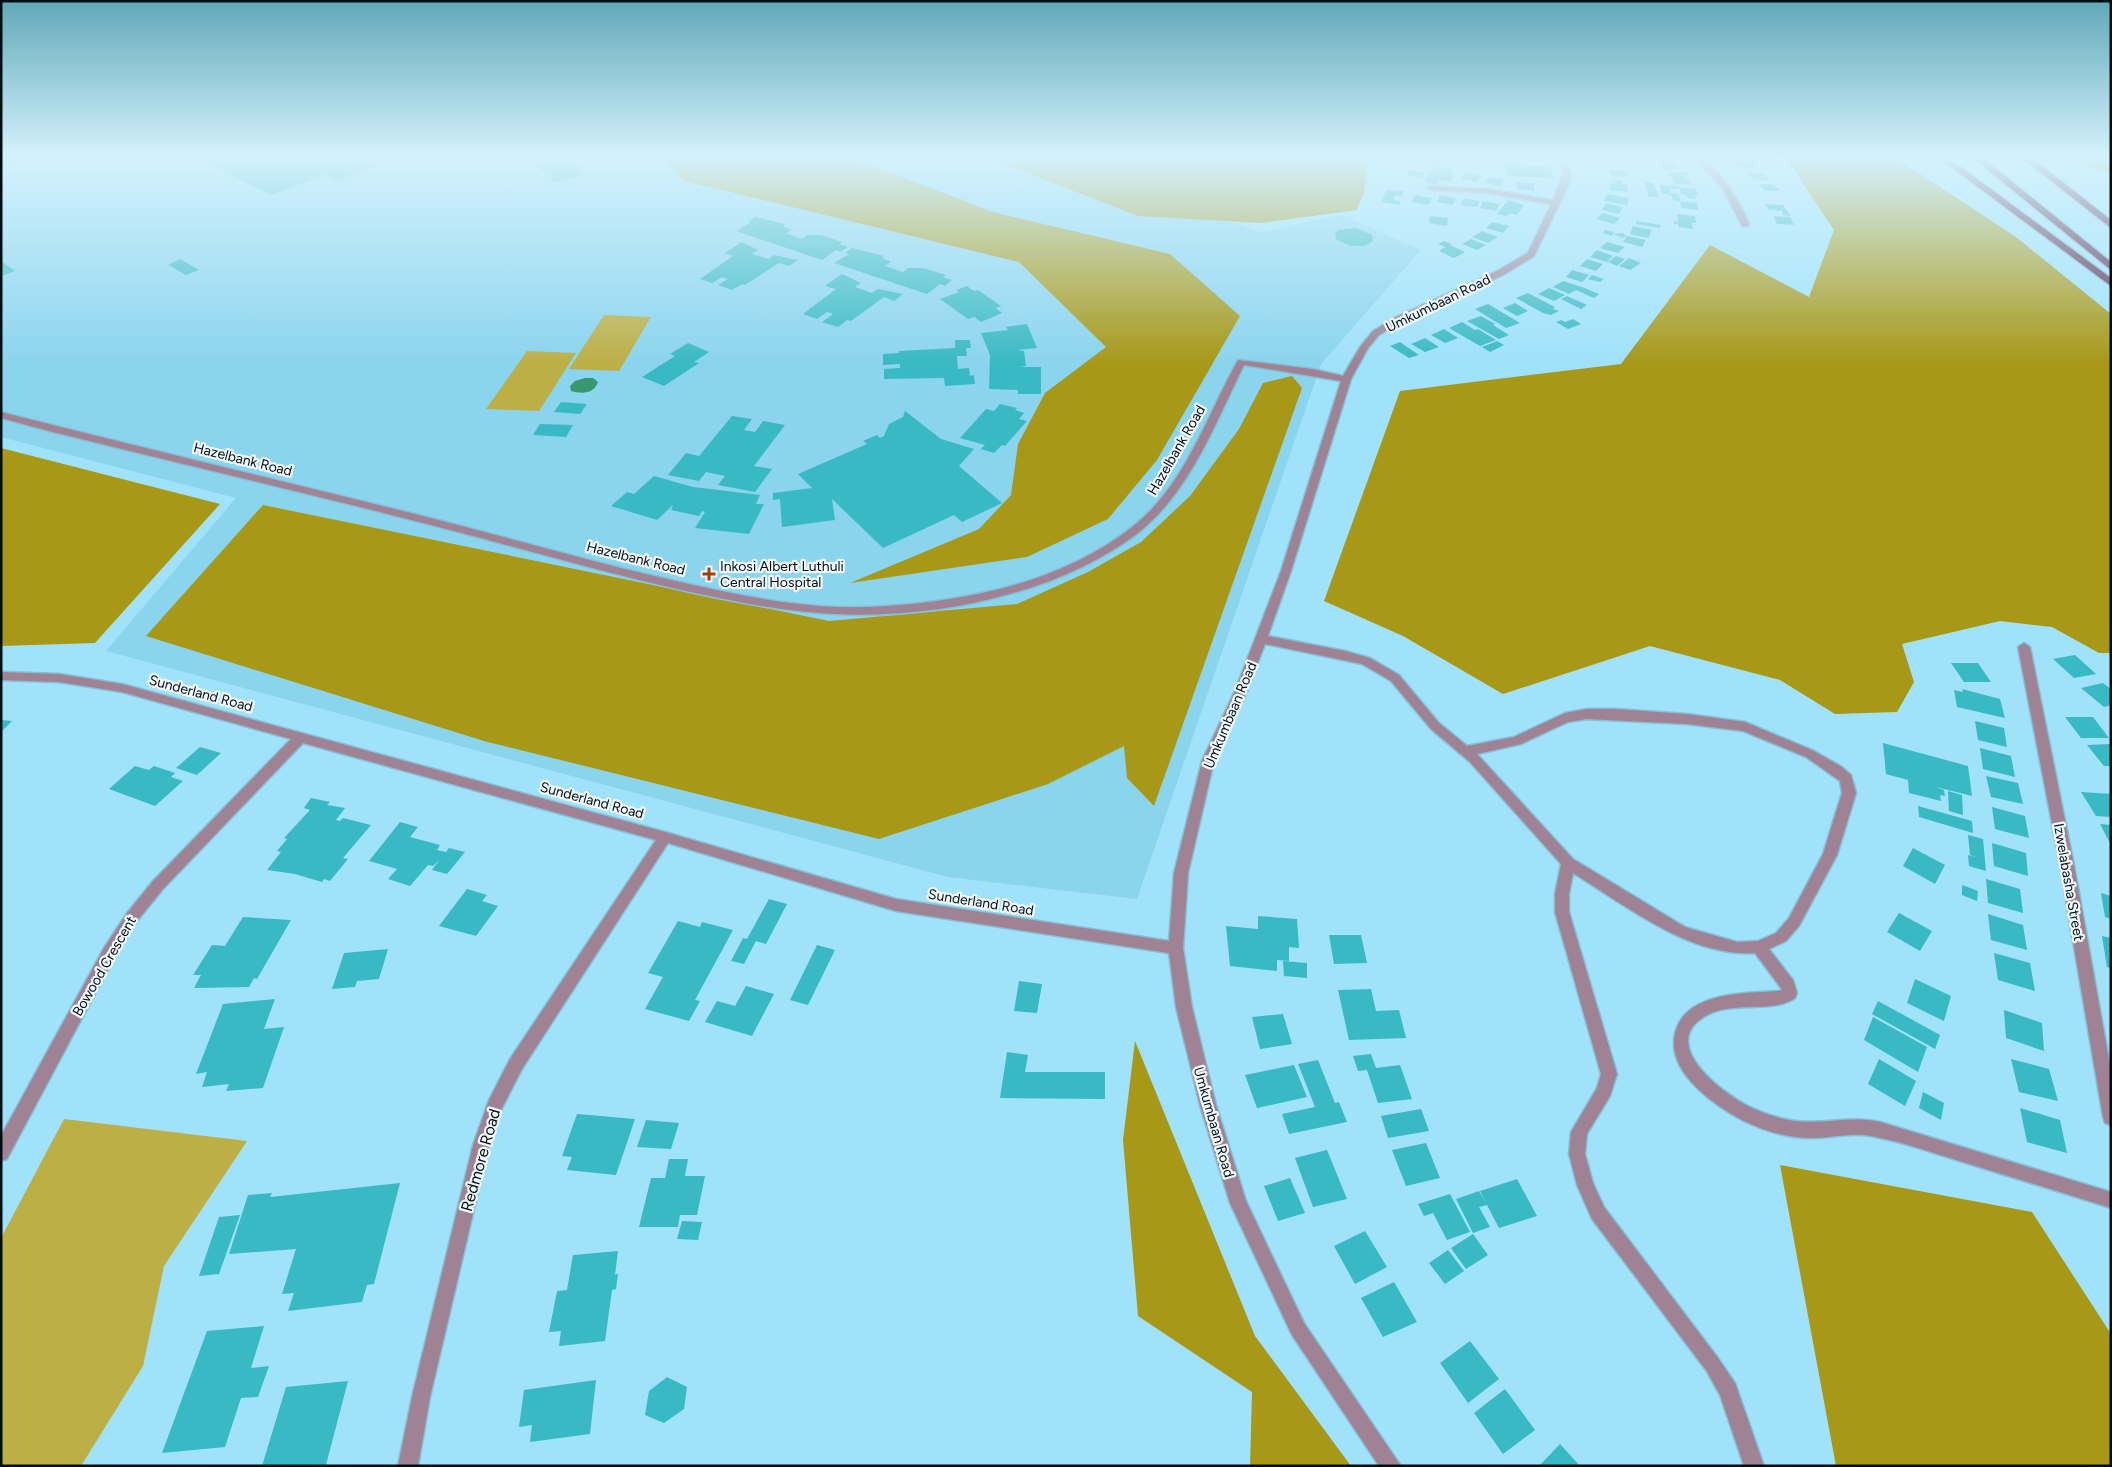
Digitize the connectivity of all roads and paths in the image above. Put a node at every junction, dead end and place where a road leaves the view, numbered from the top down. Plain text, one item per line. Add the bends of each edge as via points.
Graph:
1 (1545, 226) edge
2 (2035, 226) edge
3 (2062, 226) edge
4 (2111, 267) edge
5 (2111, 283) edge
6 (1346, 379) junction
7 (1, 415) edge
8 (1261, 639) junction
9 (2024, 647) dead end
10 (1, 676) edge
11 (302, 737) junction
12 (1465, 751) junction
13 (665, 837) junction
14 (1568, 863) junction
15 (1760, 947) junction
16 (1176, 948) junction
17 (2111, 1117) edge
18 (1, 1154) edge
19 (2111, 1200) edge
20 (408, 1466) edge
21 (1391, 1466) edge
22 (1754, 1466) edge

1 - 6 street, Umkumbaan Road via 1531,254 1500,273 1397,320 1376,334 1364,347
2 - 5 highway
3 - 4 highway
6 - 7 street, Hazelbank Road via 1241,362 1179,479 1159,509 1138,529 1058,575 1013,591 962,602 872,611 817,610 655,580
6 - 8 street, Umkumbaan Road via 1286,571
8 - 12 street via 1345,655 1380,668 1395,678 1435,726
8 - 16 street, Umkumbaan Road via 1241,692 1208,761 1182,873
9 - 17 street, Izwelabasha Street via 2067,865
10 - 11 street, Sunderland Road via 59,678 122,688
11 - 13 street, Sunderland Road
11 - 18 street, Bowood Crescent via 158,885 132,917 109,953
12 - 14 street
12 - 15 street via 1517,741 1565,718 1615,714 1708,720 1745,727 1810,754 1837,770 1846,779 1849,793 1830,855 1794,922 1781,937
13 - 16 street, Sunderland Road via 896,905
13 - 20 street, Redmore Road via 516,1064 495,1105 481,1145
14 - 15 street via 1681,932 1737,948
14 - 22 street via 1562,912 1609,1074 1604,1091 1579,1132 1576,1154 1585,1185 1598,1213 1728,1390
15 - 19 street via 1788,984 1790,993 1781,998 1721,1003 1690,1018 1680,1046 1682,1056 1710,1089 1762,1121 1784,1128 1865,1127 1895,1133
16 - 21 street, Umkumbaan Road via 1184,1007 1208,1105 1238,1204 1298,1329

